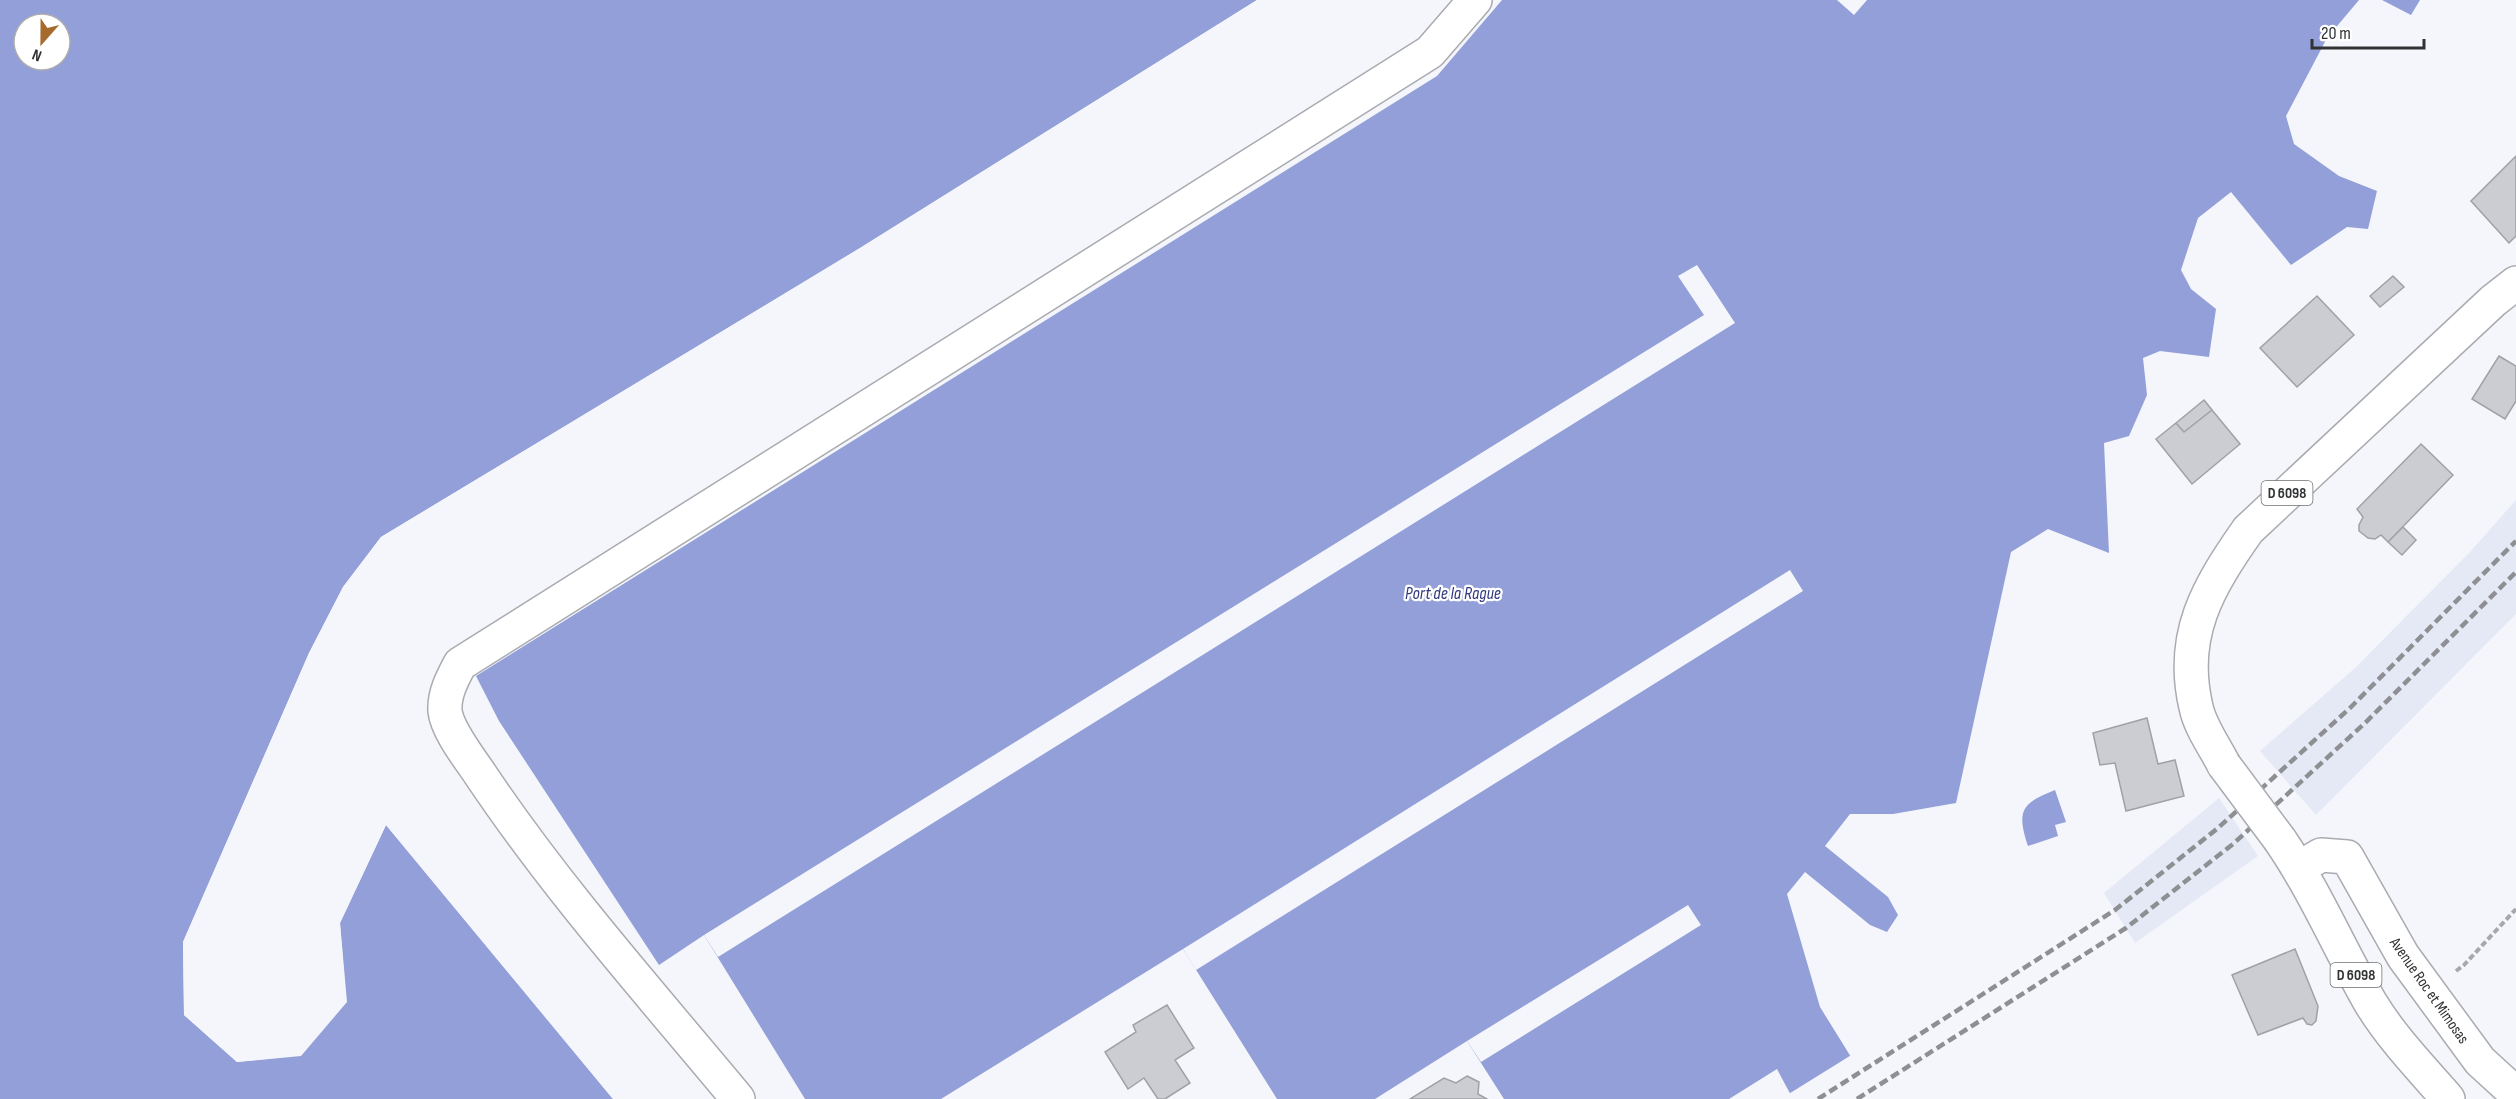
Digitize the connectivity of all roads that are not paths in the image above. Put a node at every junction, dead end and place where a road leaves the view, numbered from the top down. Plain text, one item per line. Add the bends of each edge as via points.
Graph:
1 (1475, 0) edge
2 (2516, 283) edge
3 (2299, 868) junction
4 (2516, 1094) edge
5 (738, 1099) edge
6 (2448, 1099) edge

1 - 5 main road via 1430,52 460,664 449,684 445,712 457,740 502,807
2 - 3 main road, D 6098, bridge via 2248,530 2221,568 2199,613 2189,659 2196,709 2224,765
3 - 4 main road, Avenue Roc et Mimosas via 2321,855 2347,858 2403,956 2480,1061
3 - 6 main road, D 6098 via 2371,1003

